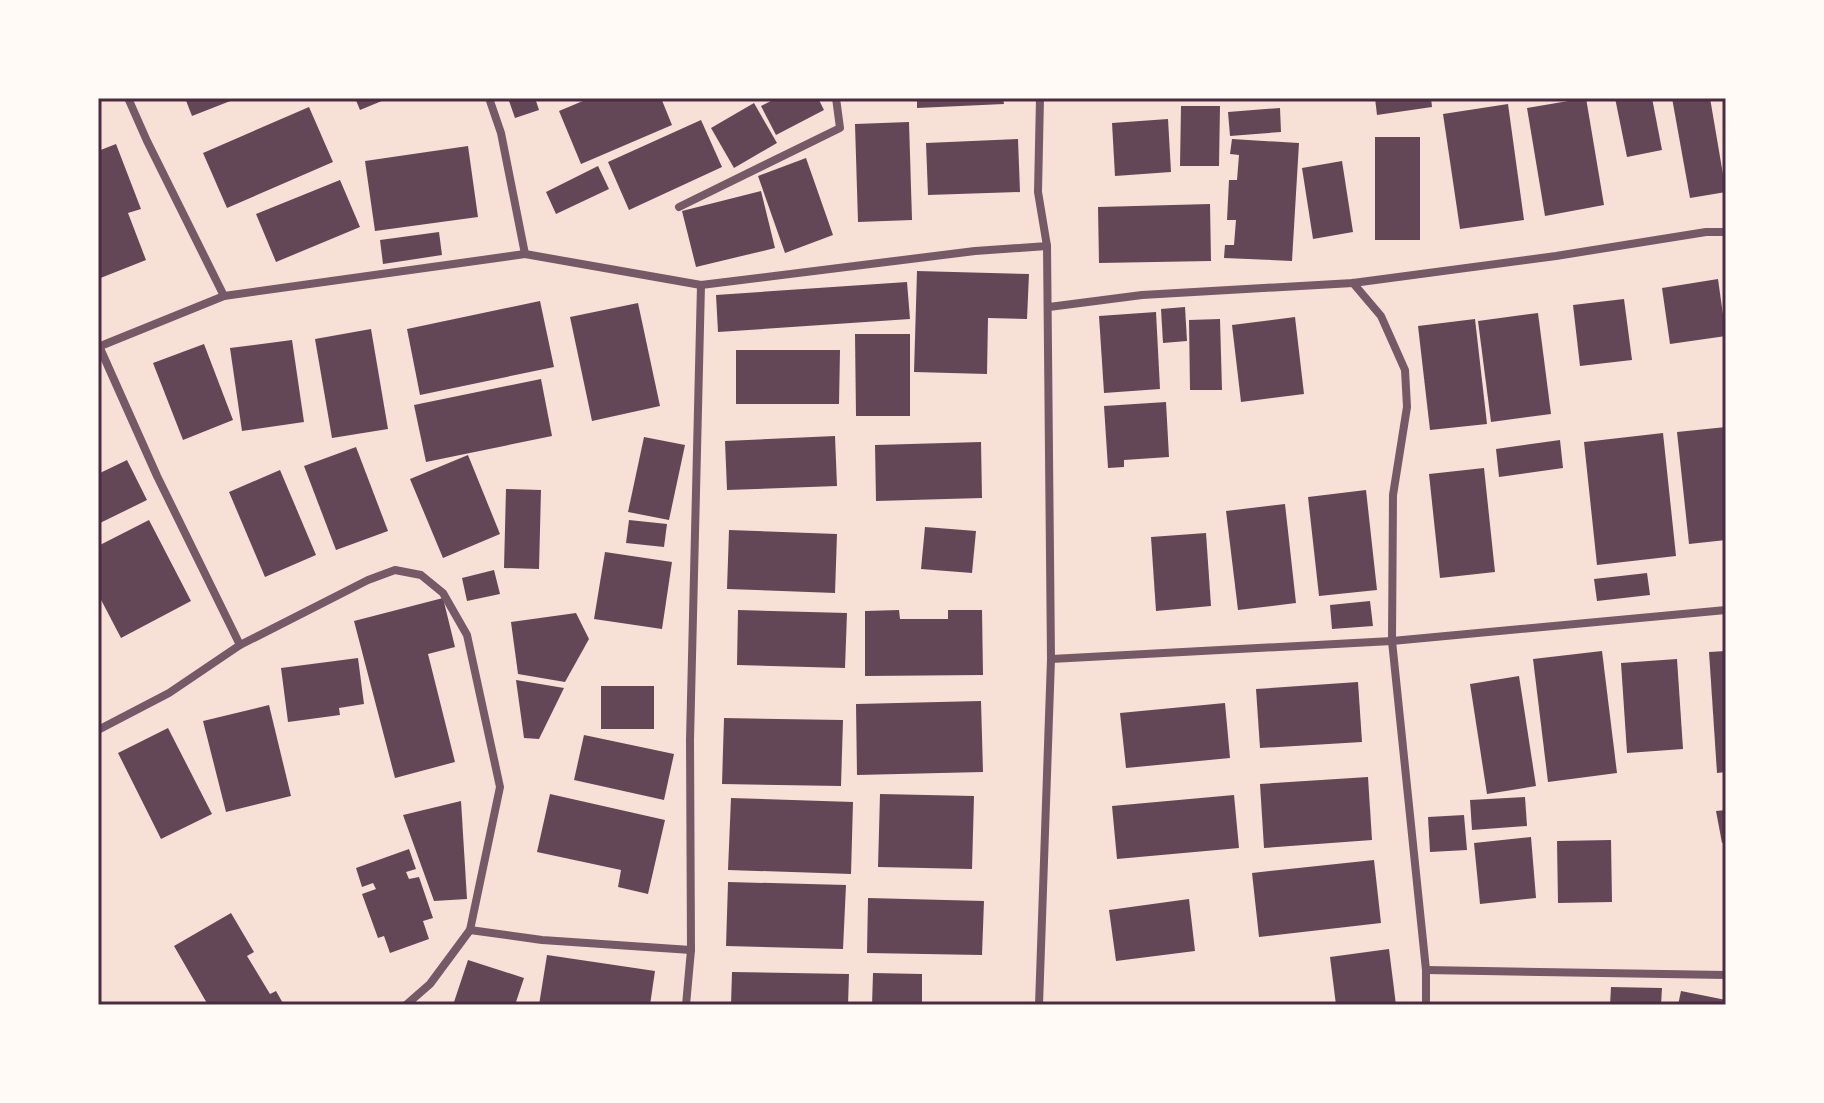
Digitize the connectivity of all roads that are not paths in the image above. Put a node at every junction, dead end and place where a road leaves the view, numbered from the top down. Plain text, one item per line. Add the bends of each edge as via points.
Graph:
1 (128, 98) edge
2 (489, 98) edge
3 (836, 98) edge
4 (1040, 98) edge
5 (679, 207) dead end
6 (1726, 232) edge
7 (1047, 246) junction
8 (525, 254) junction
9 (1353, 283) junction
10 (701, 285) junction
11 (224, 296) junction
12 (1049, 307) junction
13 (99, 346) edge
14 (1726, 610) edge
15 (1392, 641) junction
16 (240, 645) junction
17 (1051, 659) junction
18 (98, 730) edge
19 (470, 930) junction
20 (691, 950) junction
21 (1426, 970) junction
22 (1726, 975) edge
23 (406, 1005) edge
24 (686, 1005) edge
25 (1039, 1005) edge
26 (1426, 1005) edge

1 - 11 street
2 - 8 street
3 - 5 street via 840,128
4 - 7 street via 1038,192
6 - 9 street
7 - 10 street
7 - 12 street
8 - 10 street
8 - 11 street
9 - 12 street via 1142,295
9 - 15 street via 1381,316 1405,370 1407,407 1393,495
10 - 20 street via 690,740
11 - 13 street
12 - 17 street
13 - 16 street
14 - 15 street
15 - 17 street
15 - 21 street
16 - 18 street via 169,693
16 - 19 street via 395,570 421,575 443,593 467,635 500,787
17 - 25 street
19 - 20 street
19 - 23 street via 430,984
20 - 24 street
21 - 22 street
21 - 26 street

